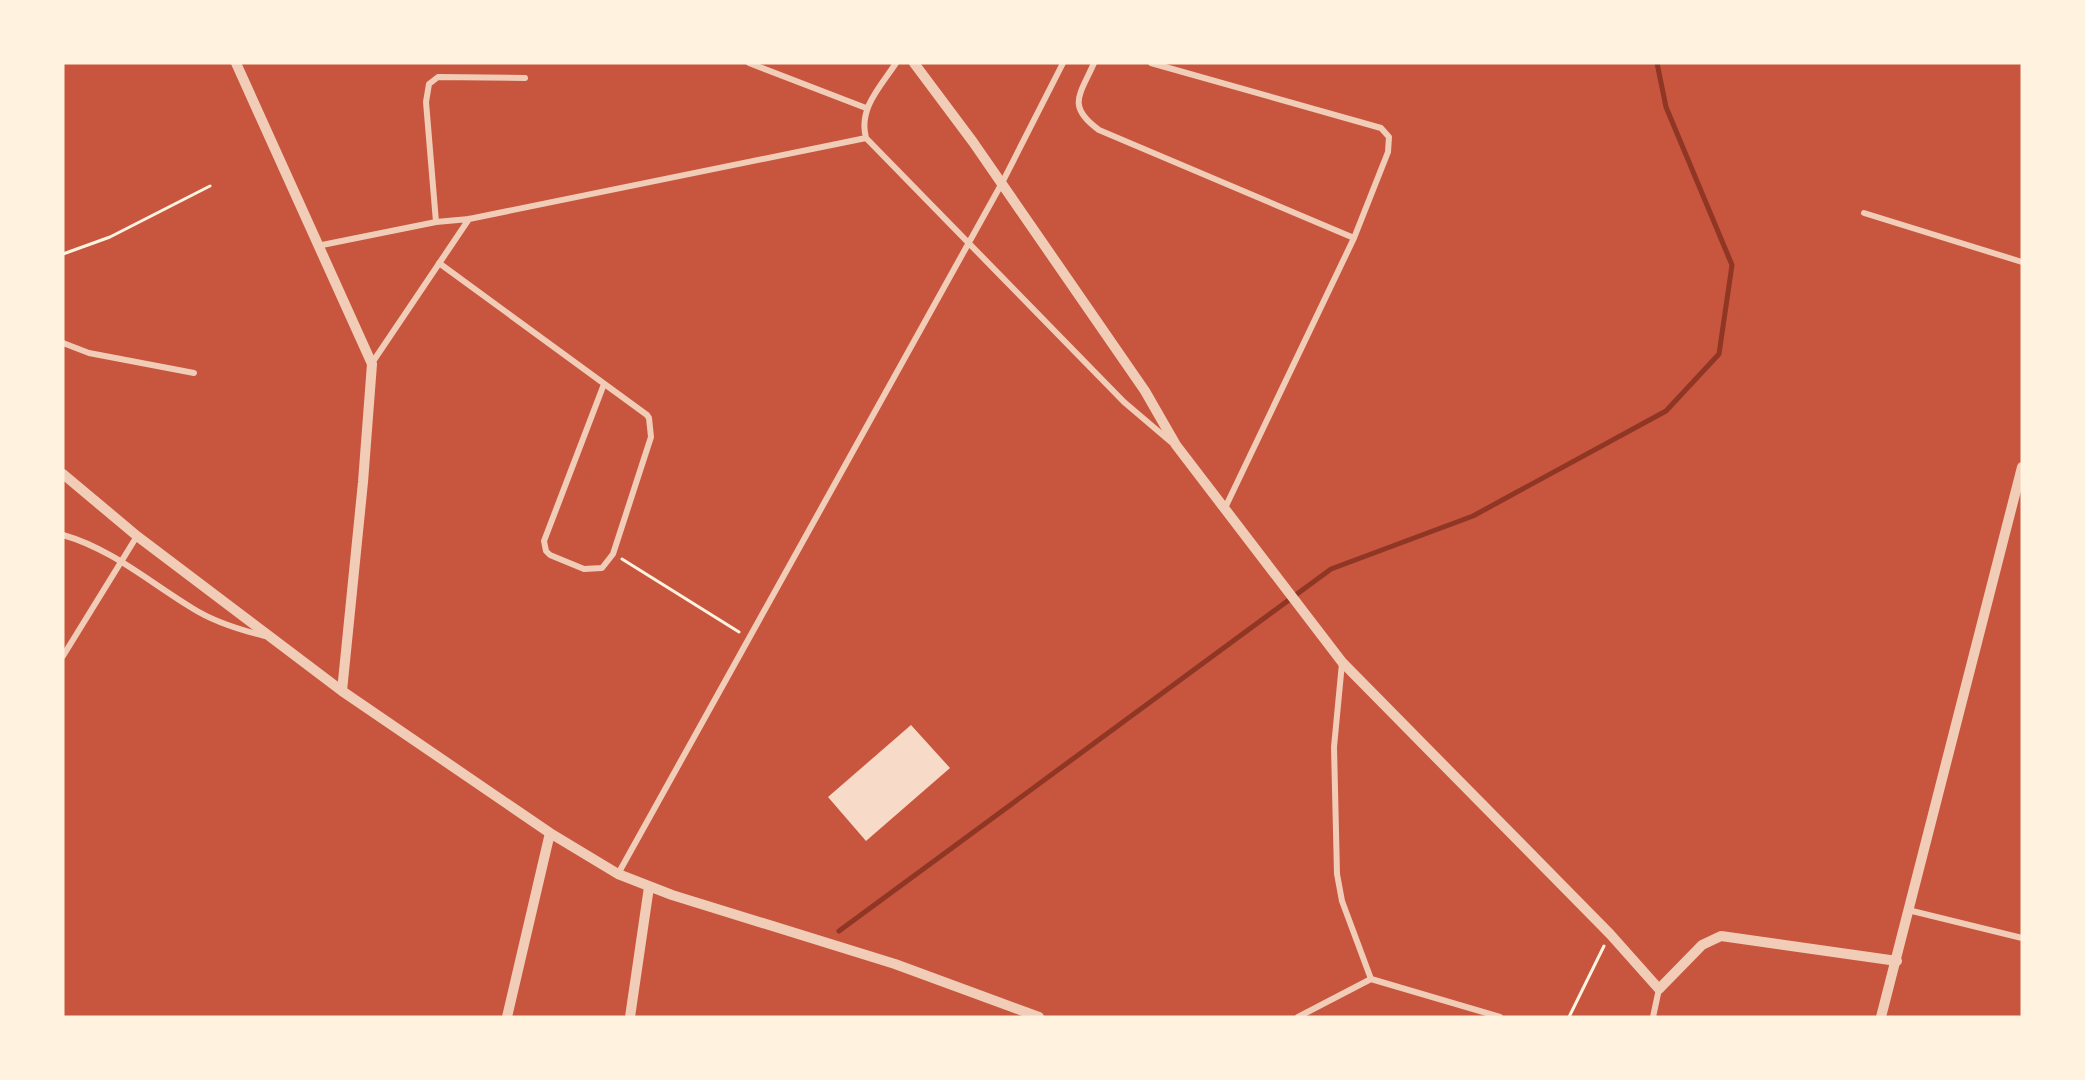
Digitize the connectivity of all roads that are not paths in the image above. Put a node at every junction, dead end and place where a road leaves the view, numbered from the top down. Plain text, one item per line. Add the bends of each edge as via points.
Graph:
1 (236, 63) edge
2 (749, 63) edge
3 (896, 63) edge
4 (914, 63) edge
5 (1063, 63) edge
6 (1094, 63) edge
7 (1151, 63) edge
8 (525, 78) dead end
9 (866, 108) junction
10 (866, 138) junction
11 (1002, 183) junction
12 (1864, 213) dead end
13 (469, 219) junction
14 (436, 222) junction
15 (1354, 238) junction
16 (968, 242) junction
17 (317, 246) junction
18 (2022, 262) edge
19 (439, 263) junction
20 (63, 343) edge
21 (372, 364) junction
22 (194, 373) dead end
23 (604, 384) junction
24 (1176, 445) junction
25 (2022, 467) edge
26 (63, 474) edge
27 (1224, 509) junction
28 (63, 535) edge
29 (137, 536) junction
30 (120, 560) junction
31 (271, 637) junction
32 (63, 656) edge
33 (1342, 662) junction
34 (342, 691) junction
35 (550, 833) junction
36 (618, 874) junction
37 (649, 887) junction
38 (1908, 910) junction
39 (2022, 938) edge
40 (1897, 961) junction
41 (1371, 979) junction
42 (1659, 989) junction
43 (507, 1017) edge
44 (630, 1017) edge
45 (1039, 1017) edge
46 (1298, 1017) edge
47 (1500, 1017) edge
48 (1653, 1017) edge
49 (1881, 1017) edge

1 - 17 street
2 - 9 street
3 - 9 street
4 - 11 street
5 - 11 street
6 - 15 street via 1078,108 1084,119 1099,130
7 - 15 street via 1386,131 1388,152
8 - 14 street via 438,77 429,84 426,102
9 - 10 street
10 - 13 street
10 - 16 street
11 - 16 street
11 - 24 street via 1145,391
12 - 18 street
13 - 14 street
13 - 19 street
14 - 17 street
15 - 27 street
16 - 24 street via 1124,402
16 - 36 street
17 - 21 street
19 - 21 street
19 - 23 street
20 - 22 street via 88,353
21 - 34 street
23 - 23 street via 647,415 652,430 613,554 602,568 591,570 550,555 544,546
24 - 27 street
25 - 38 street
26 - 29 street
27 - 33 street
28 - 30 street
29 - 30 street
29 - 31 street
30 - 31 street via 193,609 223,624
30 - 32 street
31 - 34 street
33 - 41 street via 1334,747 1337,873 1342,901
33 - 42 street via 1610,934
34 - 35 street
35 - 36 street
35 - 43 street
36 - 37 street
37 - 44 street
37 - 45 street via 895,964
38 - 39 street
38 - 40 street
40 - 42 street via 1721,936 1702,945
40 - 49 street
41 - 46 street
41 - 47 street
42 - 48 street

